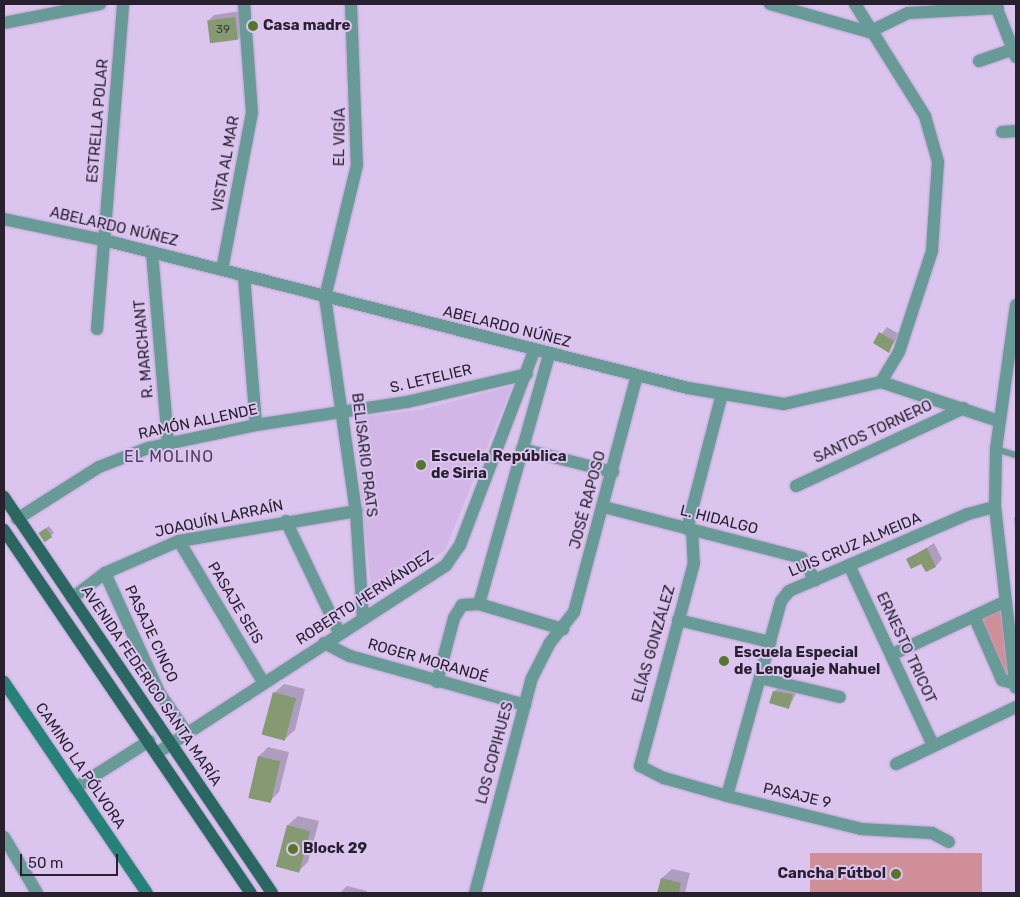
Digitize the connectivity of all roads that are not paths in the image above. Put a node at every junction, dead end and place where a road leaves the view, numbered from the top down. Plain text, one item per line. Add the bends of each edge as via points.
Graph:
1 (100, 4) edge
2 (123, 4) edge
3 (244, 4) edge
4 (351, 4) edge
5 (770, 4) edge
6 (855, 4) edge
7 (997, 6) edge
8 (4, 24) edge
9 (869, 32) junction
10 (1015, 53) edge
11 (979, 61) dead end
12 (1016, 131) edge
13 (1002, 132) dead end
14 (4, 219) edge
15 (104, 240) junction
16 (152, 252) junction
17 (222, 270) junction
18 (244, 276) junction
19 (325, 297) junction
20 (1016, 305) edge
21 (97, 329) dead end
22 (534, 351) junction
23 (549, 355) junction
24 (527, 374) junction
25 (637, 376) junction
26 (881, 382) junction
27 (722, 394) junction
28 (964, 408) junction
29 (342, 412) junction
30 (999, 421) junction
31 (256, 425) junction
32 (168, 443) junction
33 (522, 449) junction
34 (996, 449) junction
35 (1016, 455) edge
36 (613, 472) junction
37 (796, 486) dead end
38 (4, 497) edge
39 (604, 507) junction
40 (995, 507) junction
41 (356, 511) junction
42 (18, 519) junction
43 (286, 521) junction
44 (4, 530) edge
45 (690, 530) junction
46 (178, 541) junction
47 (849, 565) junction
48 (104, 573) junction
49 (815, 580) junction
50 (72, 598) junction
51 (1004, 602) junction
52 (473, 604) junction
53 (974, 616) junction
54 (364, 618) junction
55 (678, 620) junction
56 (563, 629) junction
57 (340, 634) junction
58 (770, 642) junction
59 (324, 643) junction
60 (892, 654) junction
61 (760, 678) junction
62 (4, 682) edge
63 (264, 682) junction
64 (436, 682) junction
65 (1016, 684) edge
66 (1016, 688) edge
67 (840, 697) dead end
68 (525, 705) junction
69 (1016, 706) edge
70 (186, 732) junction
71 (149, 742) junction
72 (171, 743) junction
73 (933, 745) junction
74 (157, 753) junction
75 (896, 764) dead end
76 (640, 766) joint
77 (76, 788) junction
78 (727, 796) junction
79 (4, 837) edge
80 (949, 842) dead end
81 (37, 893) edge
82 (147, 893) edge
83 (250, 893) edge
84 (272, 893) edge
85 (475, 893) edge

1 - 8 street
2 - 15 street, ESTRELLA POLAR
3 - 17 street, VISTA AL MAR via 251,123
4 - 19 street, EL VIGÍA via 357,166
5 - 9 street
6 - 9 street
7 - 9 street via 908,14
7 - 10 street
9 - 26 street via 901,74 924,116 938,162 932,251 899,352
10 - 11 street
12 - 13 street
14 - 15 street, ABELARDO NÚÑEZ
15 - 16 street, ABELARDO NÚÑEZ
15 - 21 street, ESTRELLA POLAR
16 - 17 street, ABELARDO NÚÑEZ
16 - 32 street, R. MARCHANT
17 - 18 street, ABELARDO NÚÑEZ
18 - 19 street, ABELARDO NÚÑEZ
18 - 31 street
19 - 22 street, ABELARDO NÚÑEZ
19 - 29 street, BELISARIO PRATS
20 - 30 street
22 - 23 street, ABELARDO NÚÑEZ
22 - 24 street, ROBERTO HERNÁNDEZ
23 - 25 street, ABELARDO NÚÑEZ
23 - 33 street
24 - 29 street, S. LETELIER
24 - 54 street, ROBERTO HERNÁNDEZ via 454,556
25 - 27 street, ABELARDO NÚÑEZ
25 - 36 street, JOSÉ RAPOSO
26 - 27 street, ABELARDO NÚÑEZ via 847,386 792,404
26 - 28 street, ABELARDO NÚÑEZ
27 - 45 street, ELÍAS GONZÁLEZ
28 - 30 street, ABELARDO NÚÑEZ
28 - 37 street, SANTOS TORNERO
29 - 31 street, RAMÓN ALLENDE
29 - 41 street, BELISARIO PRATS
30 - 34 street
31 - 32 street, RAMÓN ALLENDE
32 - 42 street, RAMÓN ALLENDE via 99,467
33 - 36 street
33 - 52 street
34 - 35 lane
34 - 40 street
36 - 39 street, JOSÉ RAPOSO
38 - 42 main road, AVENIDA FEDERICO SANTA MARÍA
39 - 45 street, L. HIDALGO
39 - 56 street, JOSÉ RAPOSO via 574,612
40 - 47 street, LUIS CRUZ ALMEIDA via 968,514
40 - 51 street
41 - 43 street, JOAQUÍN LARRAÍN
41 - 54 street, BELISARIO PRATS
42 - 50 main road, AVENIDA FEDERICO SANTA MARÍA
43 - 46 street, JOAQUÍN LARRAÍN
43 - 57 street via 304,566
44 - 71 main road
45 - 49 street, L. HIDALGO via 802,558
45 - 55 street, ELÍAS GONZÁLEZ via 694,563
46 - 48 street, JOAQUÍN LARRAÍN
46 - 63 street, PASAJE SEIS
47 - 49 street, LUIS CRUZ ALMEIDA
47 - 60 street, ERNESTO TRICOT
48 - 50 street, JOAQUÍN LARRAÍN
48 - 70 street, PASAJE CINCO via 160,694
49 - 58 street, LUIS CRUZ ALMEIDA via 790,591 781,600
50 - 72 main road, AVENIDA FEDERICO SANTA MARÍA
51 - 53 street
51 - 65 street
52 - 56 street
52 - 64 street via 454,618
53 - 60 street
53 - 65 street via 1002,680
54 - 57 street, ROBERTO HERNÁNDEZ
55 - 58 street
55 - 76 street, ELÍAS GONZÁLEZ
56 - 68 street, LOS COPIHUES via 540,660
57 - 59 street, ROBERTO HERNÁNDEZ
58 - 61 street, LUIS CRUZ ALMEIDA
59 - 63 street, ROBERTO HERNÁNDEZ
59 - 64 street, ROGER MORANDÉ via 339,653
60 - 73 street, ERNESTO TRICOT
61 - 67 street
61 - 78 street, LUIS CRUZ ALMEIDA
62 - 77 street, CAMINO LA PÓLVORA
63 - 70 street, ROBERTO HERNÁNDEZ
64 - 68 street, ROGER MORANDÉ
65 - 66 street
68 - 85 street, LOS COPIHUES
69 - 73 street
70 - 72 street, ROBERTO HERNÁNDEZ
71 - 74 main road
71 - 77 street
72 - 74 street, ROBERTO HERNÁNDEZ
72 - 84 main road, AVENIDA FEDERICO SANTA MARÍA
73 - 75 street
74 - 83 main road
76 - 78 street, PASAJE 9 via 664,778
77 - 82 street, CAMINO LA PÓLVORA
78 - 80 street, PASAJE 9 via 861,829 932,833
79 - 81 street

